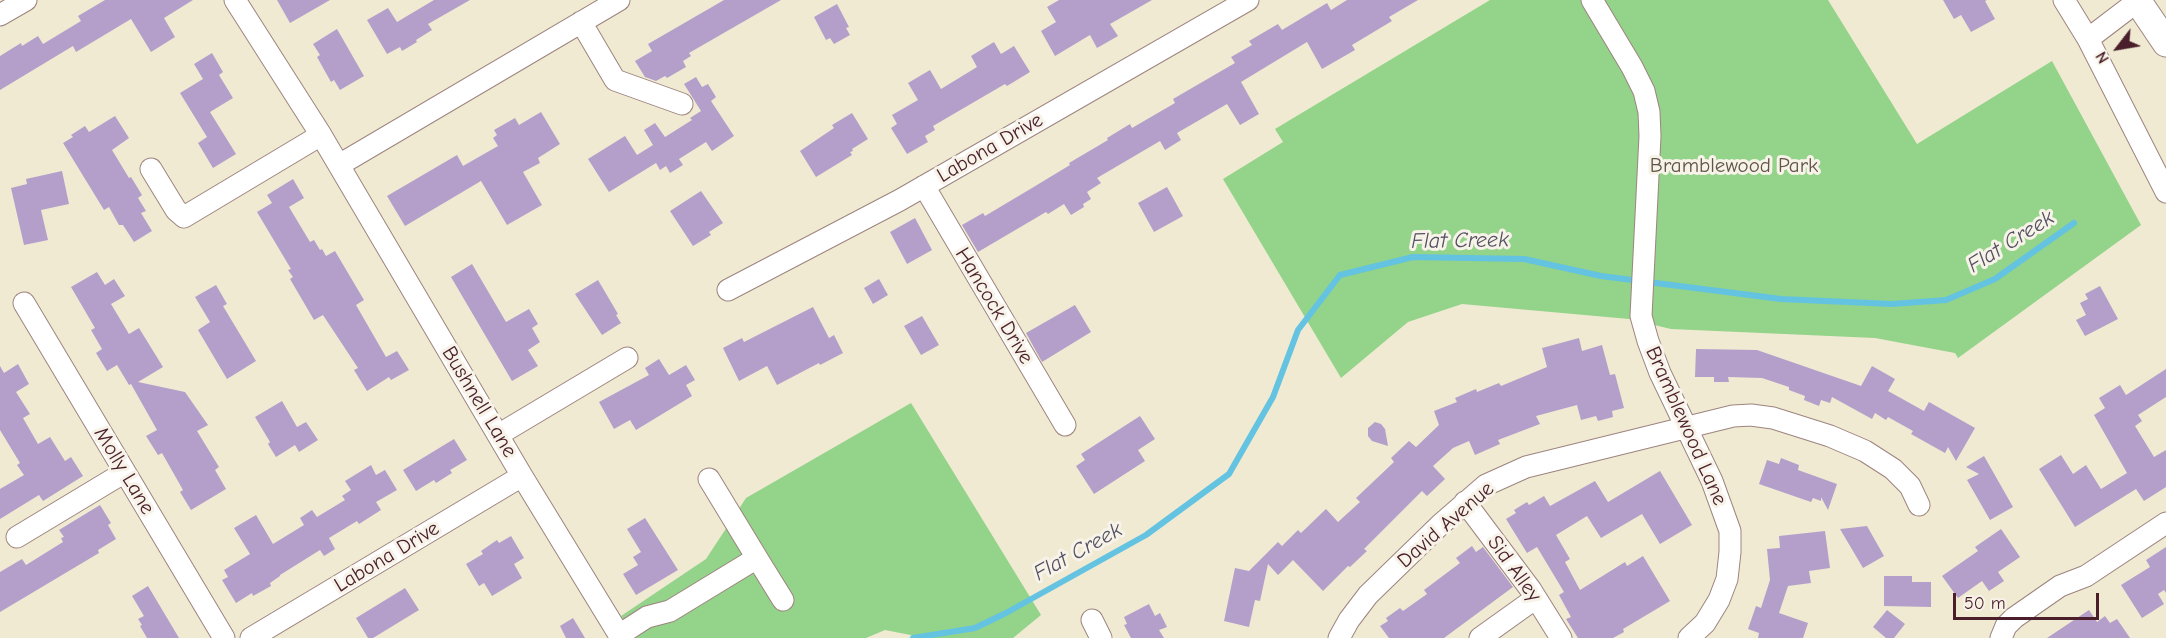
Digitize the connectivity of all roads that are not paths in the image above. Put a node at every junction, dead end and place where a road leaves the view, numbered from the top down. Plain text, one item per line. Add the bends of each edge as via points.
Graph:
1 (26, 0) edge
2 (235, 0) edge
3 (619, 0) edge
4 (1248, 0) edge
5 (1592, 0) edge
6 (2064, 0) edge
7 (2138, 1) edge
8 (0, 15) edge
9 (581, 22) junction
10 (2088, 39) junction
11 (2166, 43) edge
12 (682, 104) dead end
13 (321, 135) junction
14 (339, 165) junction
15 (151, 169) dead end
16 (924, 186) junction
17 (2166, 192) edge
18 (728, 290) dead end
19 (24, 303) dead end
20 (627, 358) dead end
21 (1065, 425) dead end
22 (1686, 428) junction
23 (498, 435) junction
24 (125, 472) junction
25 (522, 476) junction
26 (709, 479) dead end
27 (1465, 502) junction
28 (1919, 505) dead end
29 (2166, 523) edge
30 (17, 537) dead end
31 (757, 558) junction
32 (1536, 598) junction
33 (783, 600) dead end
34 (1709, 630) edge
35 (620, 636) edge
36 (224, 638) edge
37 (251, 638) edge
38 (1339, 638) edge
39 (1480, 638) edge
40 (1561, 638) edge
41 (1689, 638) edge
42 (2001, 638) edge

1 - 8 street
2 - 13 street, Bushnell Lane
3 - 9 street
4 - 16 street, Labona Drive
5 - 22 street, Bramblewood Lane via 1632,67 1649,112 1641,316 1660,373
6 - 10 street
7 - 10 street
7 - 11 main road
9 - 12 street via 615,80
9 - 14 street
10 - 17 street
13 - 14 street, Bushnell Lane
13 - 15 street via 184,217
14 - 23 street, Bushnell Lane
16 - 18 street, Labona Drive
16 - 21 street, Hancock Drive
19 - 24 street, Molly Lane
20 - 23 street
22 - 27 street, David Avenue via 1526,467 1486,485
22 - 28 street, David Avenue via 1751,415 1810,429 1865,451 1893,469 1910,486
22 - 34 street, Bramblewood Lane via 1712,481 1730,531 1727,579
23 - 25 street, Bushnell Lane
24 - 30 street
24 - 36 street, Molly Lane
25 - 35 street, Bushnell Lane
25 - 37 street, Labona Drive
26 - 31 street
27 - 32 street, Sid Alley
27 - 38 street, David Avenue via 1368,595
29 - 42 street via 2014,618
31 - 33 street
31 - 35 street via 670,611 647,617
32 - 39 street
32 - 40 street, Sid Alley
34 - 41 street, Bramblewood Lane

